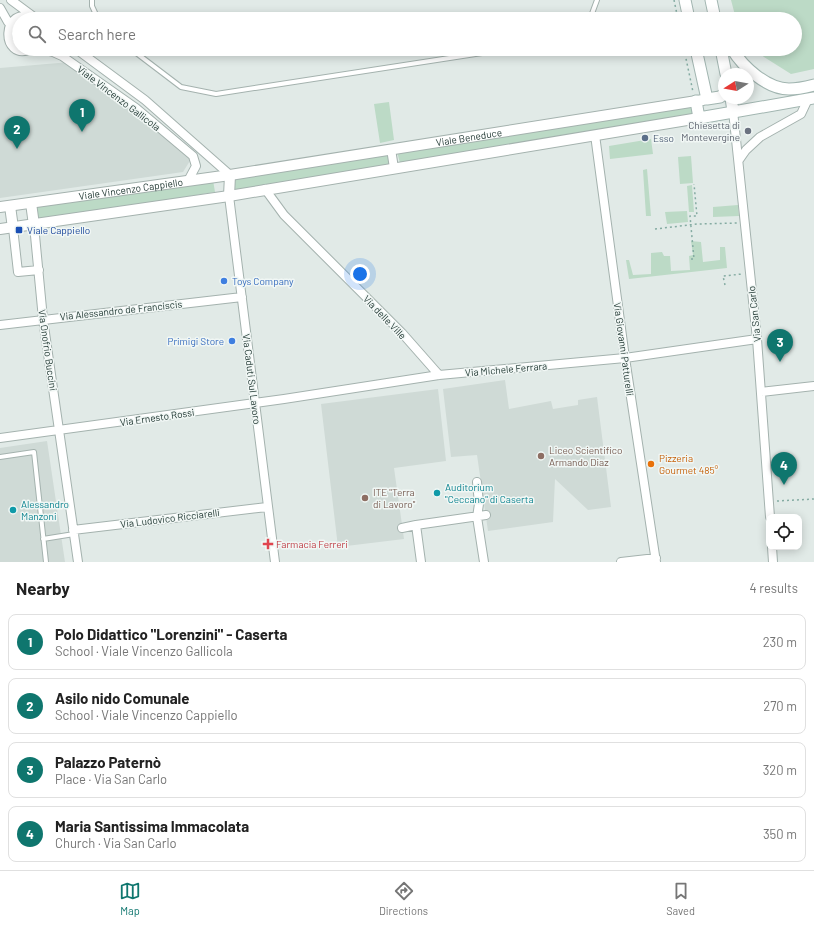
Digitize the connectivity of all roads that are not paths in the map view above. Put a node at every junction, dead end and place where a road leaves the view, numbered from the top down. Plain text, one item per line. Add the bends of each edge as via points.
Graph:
1 (11, 0) edge
2 (92, 0) edge
3 (597, 0) edge
4 (685, 0) edge
5 (711, 0) edge
6 (0, 8) edge
7 (27, 12) edge
8 (95, 12) edge
9 (593, 12) edge
10 (688, 12) edge
11 (714, 12) edge
12 (12, 20) edge
13 (8, 22) junction
14 (0, 38) edge
15 (12, 50) edge
16 (62, 56) edge
17 (85, 56) edge
18 (140, 56) edge
19 (463, 56) edge
20 (696, 56) edge
21 (722, 56) edge
22 (736, 56) edge
23 (725, 68) edge
24 (814, 85) edge
25 (718, 96) edge
26 (699, 97) junction
27 (811, 98) edge
28 (732, 104) edge
29 (733, 111) junction
30 (699, 118) junction
31 (595, 135) junction
32 (390, 149) junction
33 (738, 160) junction
34 (394, 168) junction
35 (230, 175) junction
36 (189, 179) junction
37 (265, 188) junction
38 (228, 196) junction
39 (31, 203) junction
40 (5, 206) edge
41 (34, 225) junction
42 (13, 228) junction
43 (0, 229) edge
44 (39, 270) junction
45 (242, 297) junction
46 (43, 319) junction
47 (0, 325) edge
48 (757, 339) junction
49 (625, 358) junction
50 (439, 375) junction
51 (814, 386) edge
52 (761, 392) junction
53 (255, 403) junction
54 (59, 430) junction
55 (0, 438) edge
56 (0, 457) edge
57 (477, 482) dead end
58 (267, 507) junction
59 (770, 514) edge
60 (481, 516) junction
61 (416, 525) junction
62 (402, 528) dead end
63 (74, 532) junction
64 (43, 539) junction
65 (772, 550) edge
66 (656, 560) edge
67 (46, 562) edge
68 (78, 562) edge
69 (275, 562) edge
70 (421, 562) edge
71 (484, 562) edge
72 (621, 562) edge
73 (773, 562) edge

1 - 7 street
2 - 8 lane
3 - 9 lane
4 - 10 main road
5 - 11 main road
6 - 13 street
12 - 13 street
13 - 14 street
14 - 15 street
16 - 36 street, Viale Vincenzo Gallicola via 136,108 193,156 196,166
17 - 35 street, Viale Vincenzo Gallicola via 145,100
18 - 19 lane via 181,87 216,94
20 - 26 main road
21 - 23 main road
22 - 24 main road via 755,75 769,83 789,89
25 - 26 main road
26 - 29 main road via 716,108
26 - 30 main road
26 - 32 street, Viale Beneduce
27 - 29 main road
27 - 33 street via 801,114 760,137
28 - 29 main road
29 - 30 main road
29 - 33 street, Via San Carlo
30 - 31 street, Viale Beneduce
31 - 34 street, Viale Beneduce
31 - 49 street, Via Giovanni Patturelli
32 - 34 street
32 - 35 street, Viale Beneduce
33 - 48 street, Via San Carlo
34 - 37 street, Viale Beneduce
35 - 36 street, Viale Vincenzo Cappiello
35 - 38 street
36 - 39 street, Viale Vincenzo Cappiello
37 - 38 street, Viale Beneduce
37 - 50 street, Via delle Ville via 284,215 402,333
38 - 41 street
38 - 45 street, Via Caduti Sul Lavoro
39 - 40 street, Viale Vincenzo Cappiello
39 - 41 street
40 - 42 street, Viale Vincenzo Cappiello
41 - 42 street
41 - 44 street, Via Onofrio Buccini
42 - 43 street
42 - 44 street via 18,272
44 - 46 street, Via Onofrio Buccini
45 - 46 street, Via Alessandro de Franciscis
45 - 53 street, Via Caduti Sul Lavoro
46 - 47 street, Via Alessandro de Franciscis
46 - 54 street, Via Onofrio Buccini
48 - 49 street, Via Michele Ferrara
48 - 52 street, Via San Carlo
49 - 50 street, Via Michele Ferrara
49 - 66 street, Via Giovanni Patturelli
50 - 53 street, Via Michele Ferrara
51 - 52 street
52 - 59 street, Via San Carlo
53 - 54 street, Via Ernesto Rossi
53 - 58 street, Via Caduti Sul Lavoro
54 - 55 street, Via Ernesto Rossi
54 - 63 street, Via Onofrio Buccini
56 - 64 lane via 34,452
57 - 60 street
58 - 63 street, Via Ludovico Ricciarelli
58 - 69 street, Via Caduti Sul Lavoro
60 - 61 street
60 - 71 street
61 - 62 street
61 - 70 street
63 - 64 lane
63 - 68 street, Via Onofrio Buccini
64 - 67 lane
65 - 73 street
66 - 72 street

